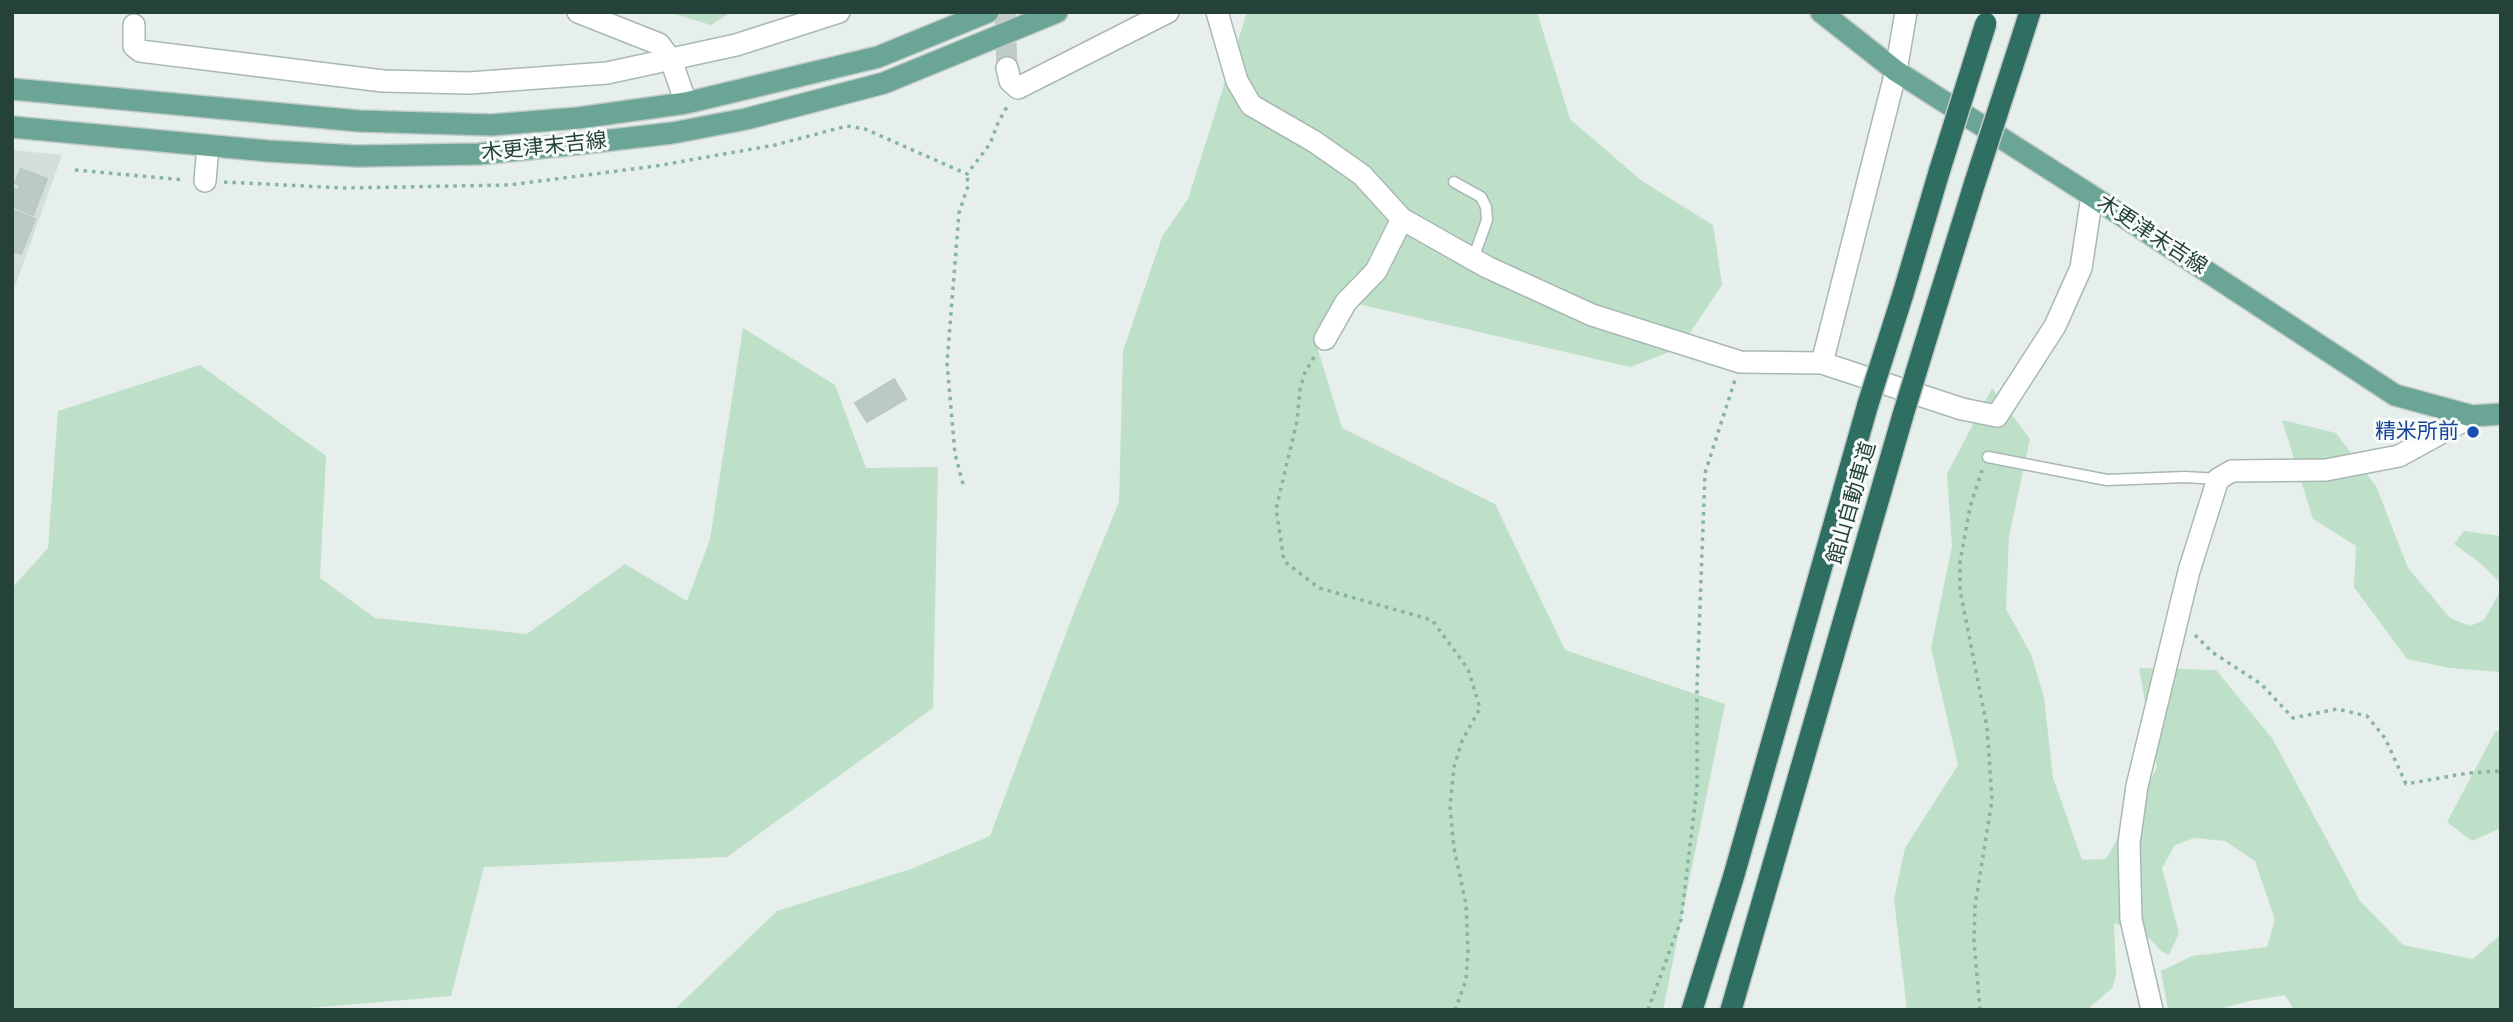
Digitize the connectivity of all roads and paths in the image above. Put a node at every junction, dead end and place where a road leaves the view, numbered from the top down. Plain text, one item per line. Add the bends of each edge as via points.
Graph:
1 (578, 12) edge
2 (839, 12) edge
3 (988, 12) edge
4 (1057, 12) edge
5 (1168, 12) edge
6 (1217, 12) edge
7 (1821, 12) edge
8 (1906, 12) edge
9 (2030, 12) edge
10 (1988, 17) edge
11 (134, 25) dead end
12 (671, 60) junction
13 (1007, 68) dead end
14 (1896, 71) junction
15 (12, 89) edge
16 (686, 103) junction
17 (12, 127) edge
18 (208, 146) junction
19 (967, 174) dead end
20 (205, 181) dead end
21 (1454, 182) dead end
22 (2092, 196) junction
23 (1402, 219) junction
24 (1473, 259) junction
25 (1325, 339) joint
26 (1740, 362) junction
27 (1822, 363) junction
28 (2501, 414) edge
29 (2472, 416) junction
30 (1988, 457) joint
31 (2218, 479) junction
32 (963, 484) dead end
33 (2180, 613) junction
34 (2501, 771) edge
35 (1455, 1010) edge
36 (1648, 1010) edge
37 (1692, 1010) edge
38 (1731, 1010) edge
39 (1980, 1010) edge
40 (2152, 1010) edge

1 - 12 street via 659,44
2 - 12 street
3 - 16 main road, 木更津末吉線 via 878,57
4 - 18 main road, 木更津末吉線 via 884,83 672,133 479,154 357,156
5 - 13 street via 1018,88 1010,81
6 - 23 street via 1237,81 1251,105 1362,174
7 - 14 main road, 木更津末吉線
8 - 14 street
9 - 38 highway, 館山自動車道, bridge via 1903,415
10 - 37 highway, 館山自動車道, bridge via 1868,404
11 - 12 street via 134,46 140,51 383,81 483,82 607,73
12 - 16 street
14 - 22 main road, 木更津末吉線
14 - 27 street
15 - 16 main road, 木更津末吉線 via 359,121 491,125
17 - 18 main road, 木更津末吉線
18 - 20 street
19 - 32 path via 959,213 947,363 955,454
21 - 24 lane via 1481,197 1486,206 1487,220
22 - 27 street via 2081,268 2055,327 1997,416
22 - 29 main road, 木更津末吉線 via 2395,395
23 - 24 street
23 - 25 street via 1376,271 1346,302
24 - 26 street via 1592,315
25 - 35 path via 1305,372 1276,509 1284,561 1320,588 1432,620 1468,669 1480,708 1454,767 1450,807 1466,904 1468,950 1466,980
26 - 27 street
26 - 36 path via 1705,473 1696,788 1681,920
28 - 29 main road, 木更津末吉線
29 - 31 street via 2399,456 2326,470 2232,471
30 - 31 lane via 2107,480
30 - 39 path via 1970,507 1960,562 1960,590 1987,727 1992,800 1975,906
31 - 33 street
33 - 34 path via 2212,652 2261,684 2293,718 2337,709 2367,716 2385,738 2406,784
33 - 40 street via 2137,786 2129,843 2131,919

